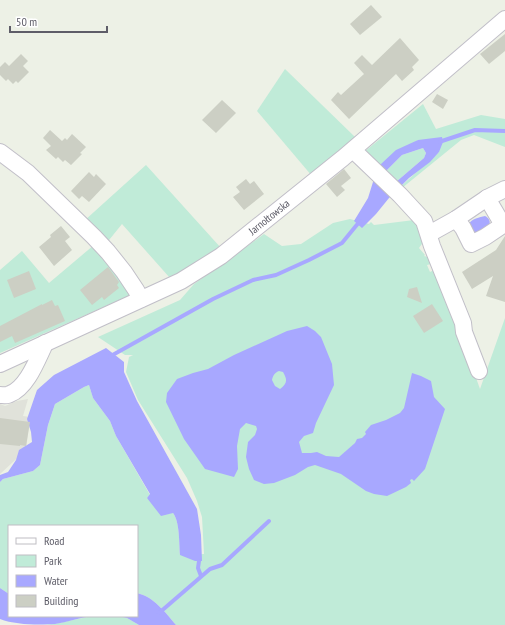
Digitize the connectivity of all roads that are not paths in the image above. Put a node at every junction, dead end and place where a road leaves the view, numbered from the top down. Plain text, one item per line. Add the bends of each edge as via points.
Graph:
1 (505, 19) edge
2 (353, 150) junction
3 (0, 152) edge
4 (505, 189) edge
5 (487, 198) junction
6 (456, 218) junction
7 (429, 234) junction
8 (142, 299) junction
9 (45, 343) junction
10 (0, 364) edge
11 (479, 371) dead end
12 (0, 395) edge

1 - 2 street, Jarnołtowska
2 - 7 street via 424,221
2 - 8 street, Jarnołtowska via 221,256 181,281
3 - 8 street via 28,173 94,237 124,272
4 - 5 street
5 - 6 street
5 - 6 street via 503,225 485,237 471,244
6 - 7 street
7 - 11 street via 464,323 464,332
8 - 9 street, Jarnołtowska
9 - 10 street, Jarnołtowska
9 - 12 street via 23,385 9,395

